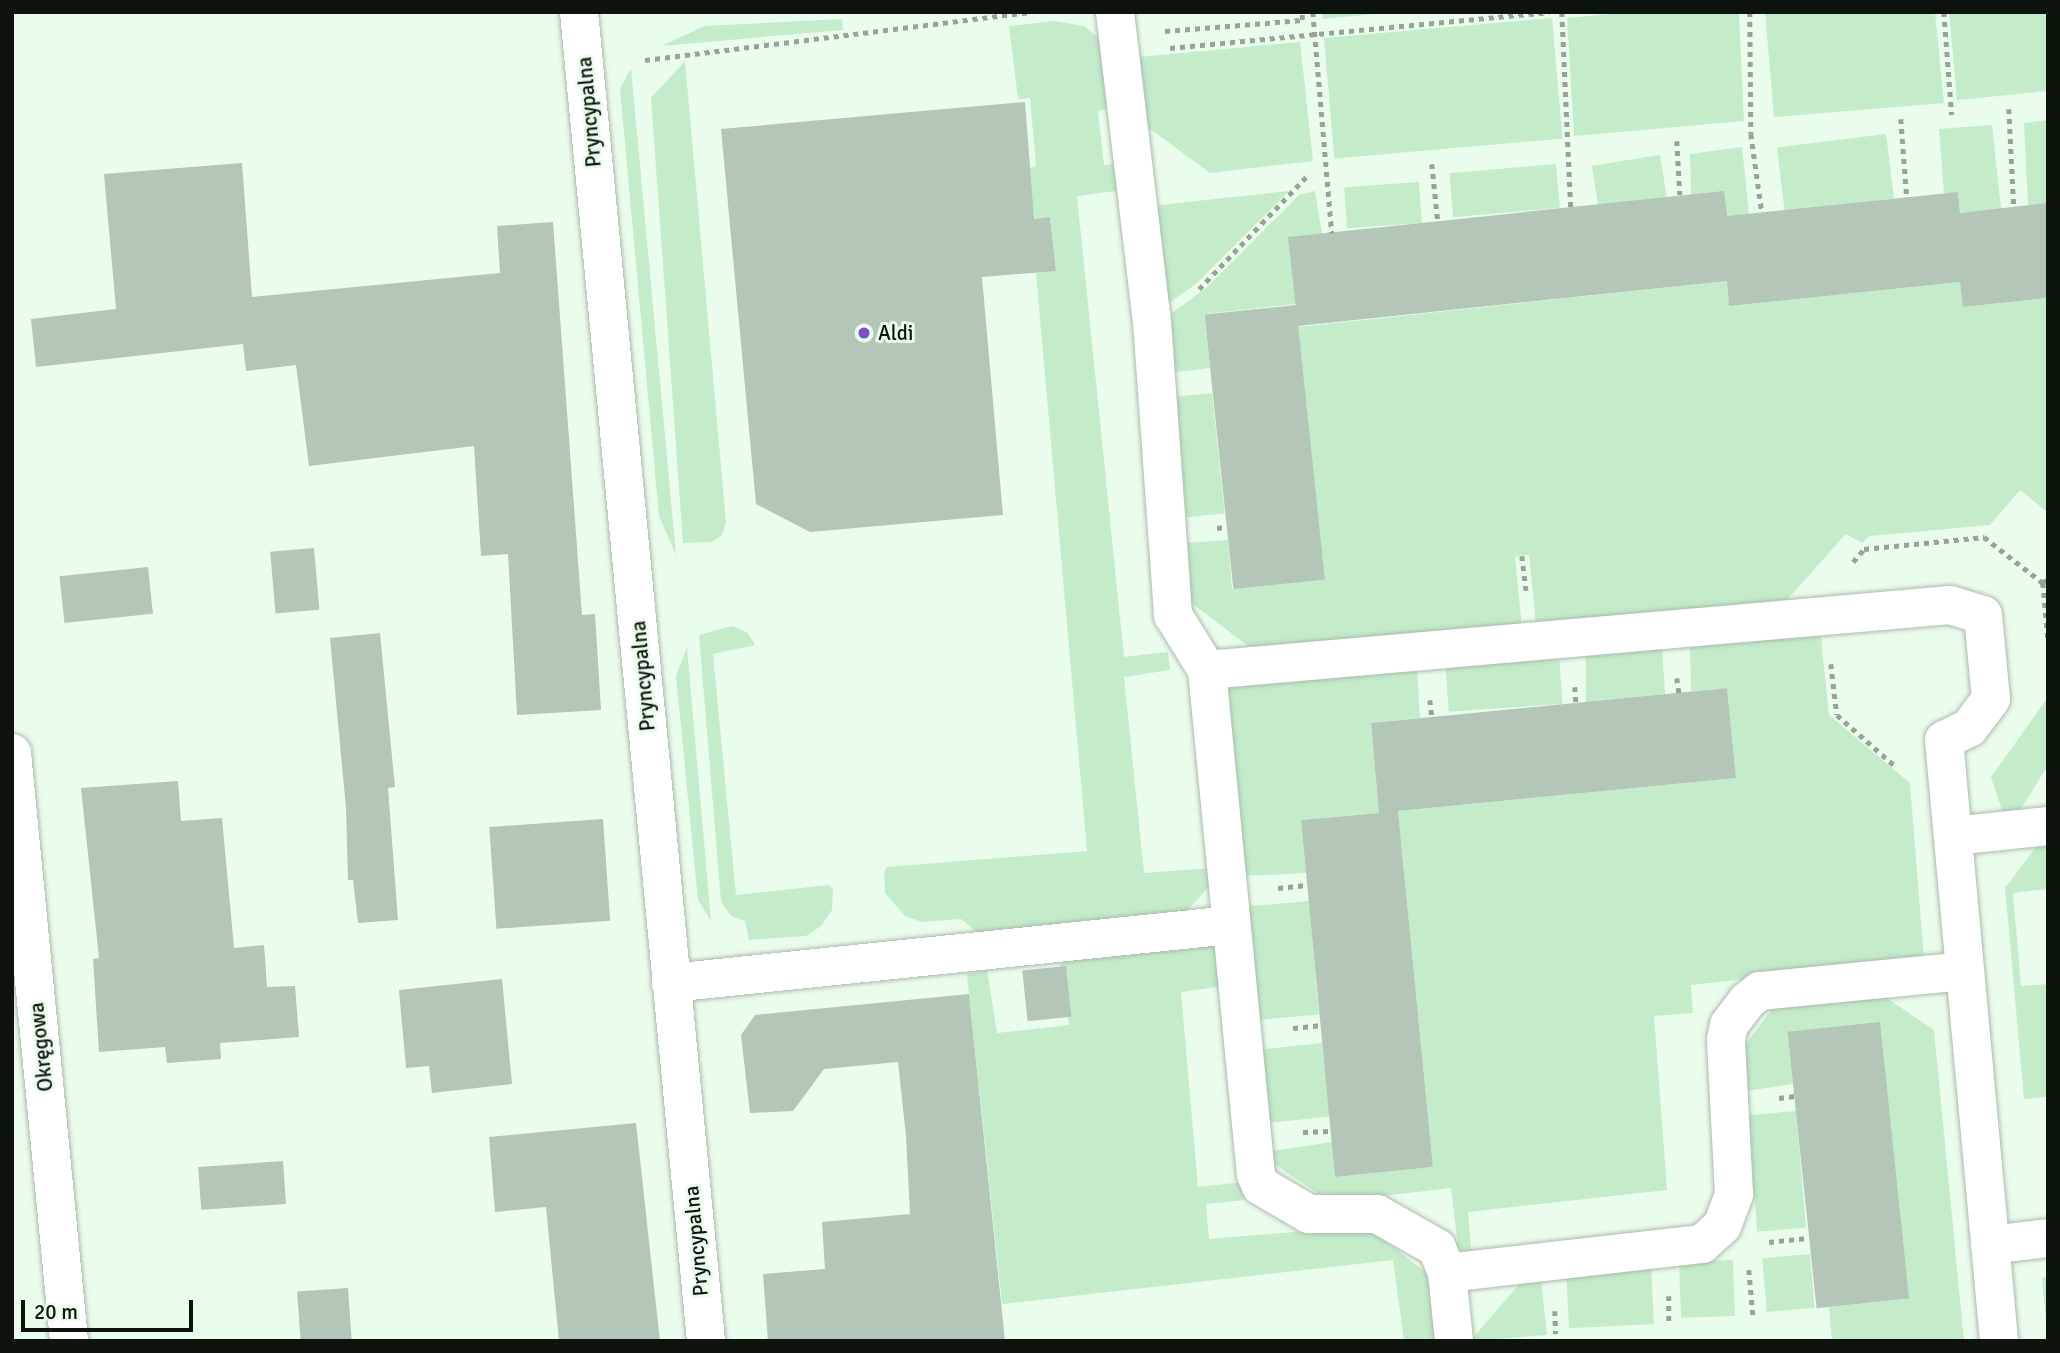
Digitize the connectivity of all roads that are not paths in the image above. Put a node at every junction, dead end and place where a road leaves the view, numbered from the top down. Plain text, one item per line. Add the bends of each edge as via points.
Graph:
1 (579, 12) edge
2 (1115, 12) edge
3 (1207, 670) junction
4 (12, 752) edge
5 (2048, 827) edge
6 (1953, 836) junction
7 (1231, 925) junction
8 (1965, 971) junction
9 (671, 983) junction
10 (2048, 1238) edge
11 (1990, 1245) junction
12 (1447, 1273) junction
13 (69, 1341) edge
14 (706, 1341) edge
15 (1454, 1341) edge
16 (1999, 1341) edge

1 - 9 street, Pryncypalna
2 - 3 street via 1135,43 1173,615
3 - 6 street via 1950,605 1983,615 1991,699 1969,728 1944,740
3 - 7 street
4 - 13 street, Okręgowa
5 - 6 street
6 - 8 street
7 - 9 street
7 - 12 street via 1256,1175 1261,1186 1309,1214 1377,1214 1437,1248
8 - 11 street
8 - 12 street via 1760,991 1729,1025 1726,1040 1735,1179 1722,1226 1702,1244
9 - 14 street, Pryncypalna
10 - 11 street
11 - 16 street
12 - 15 street

